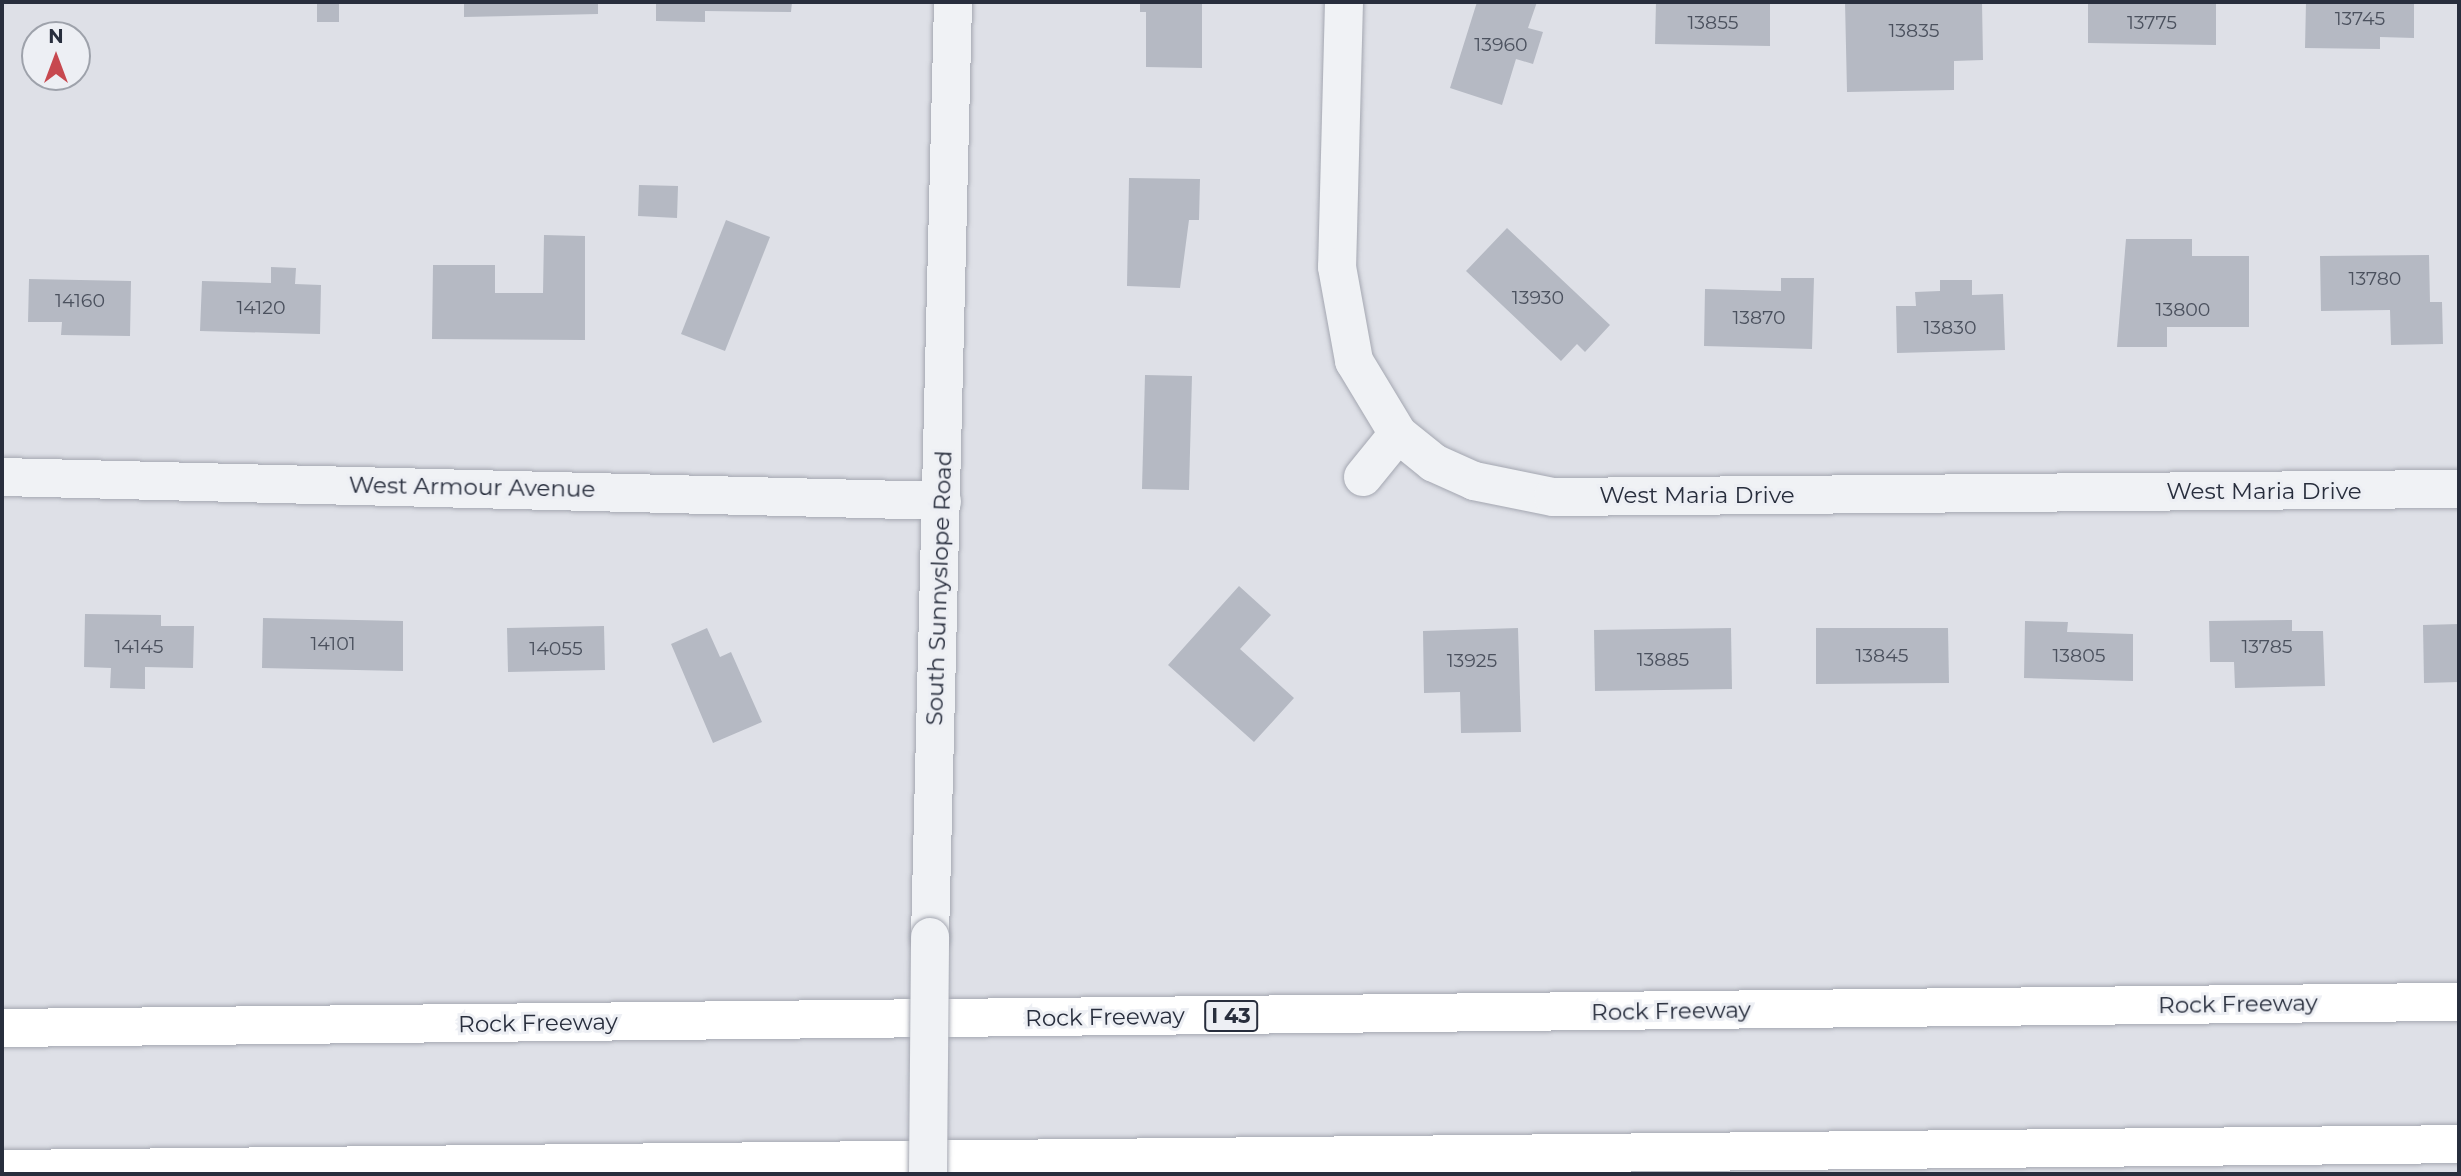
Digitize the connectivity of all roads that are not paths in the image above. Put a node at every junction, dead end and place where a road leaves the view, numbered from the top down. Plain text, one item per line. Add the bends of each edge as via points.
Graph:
1 (953, 2) edge
2 (1344, 2) edge
3 (1398, 434) junction
4 (2, 477) edge
5 (1363, 477) dead end
6 (2459, 489) edge
7 (942, 501) junction
8 (2459, 1002) edge
9 (2, 1028) edge
10 (2459, 1143) edge
11 (2, 1169) edge
12 (928, 1174) edge

1 - 7 street, South Sunnyslope Road
2 - 3 street, West Maria Drive via 1340,310 1354,361
3 - 5 street
3 - 6 street, West Maria Drive via 1434,463 1474,481 1553,497
4 - 7 street, West Armour Avenue
7 - 12 street, South Sunnyslope Road, bridge
8 - 9 highway, Rock Freeway / I 43
10 - 11 highway

